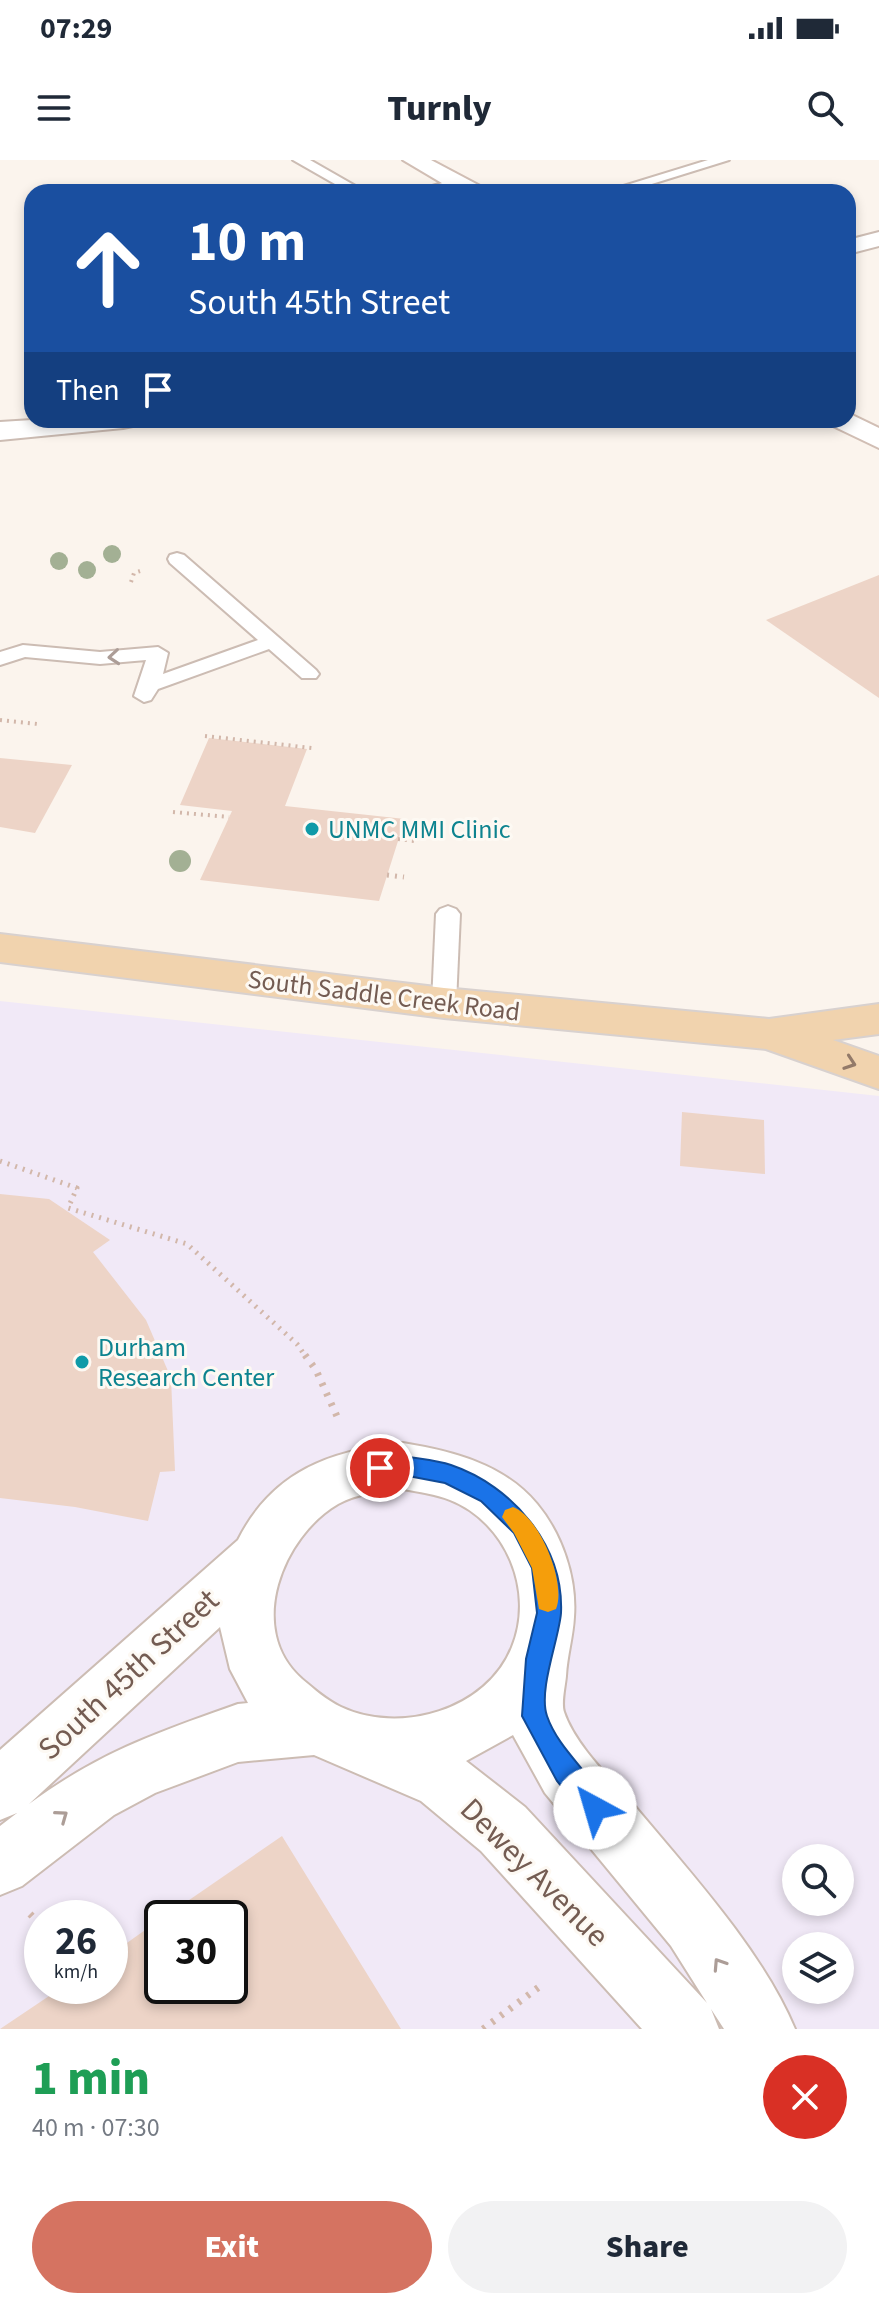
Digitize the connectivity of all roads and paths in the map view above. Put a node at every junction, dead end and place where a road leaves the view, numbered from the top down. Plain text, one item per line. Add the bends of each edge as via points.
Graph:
1 (300, 160) edge
2 (722, 160) edge
3 (404, 163) edge
4 (694, 163) edge
5 (344, 184) edge
6 (420, 184) edge
7 (457, 184) edge
8 (634, 184) edge
9 (879, 239) edge
10 (856, 245) edge
11 (856, 398) edge
12 (879, 409) edge
13 (856, 427) edge
14 (34, 428) edge
15 (0, 431) edge
16 (879, 439) edge
17 (177, 559) dead end
18 (139, 572) dead end
19 (131, 582) dead end
20 (271, 642) junction
21 (0, 654) edge
22 (309, 674) dead end
23 (0, 720) edge
24 (38, 724) dead end
25 (205, 736) dead end
26 (312, 748) dead end
27 (173, 812) dead end
28 (229, 817) dead end
29 (398, 839) dead end
30 (414, 841) dead end
31 (387, 875) dead end
32 (404, 877) dead end
33 (448, 914) dead end
34 (0, 948) edge
35 (444, 1003) junction
36 (879, 1019) edge
37 (769, 1034) junction
38 (879, 1073) edge
39 (0, 1161) edge
40 (341, 1424) dead end
41 (255, 1559) junction
42 (538, 1659) junction
43 (338, 1736) junction
44 (0, 1790) edge
45 (0, 1864) edge
46 (539, 1987) dead end
47 (483, 2029) edge
48 (686, 2029) edge
49 (762, 2029) edge

1 - 5 lane
2 - 4 lane
3 - 6 street
3 - 7 street
4 - 8 lane
9 - 10 street
11 - 12 street
13 - 16 street
14 - 15 street
17 - 20 lane
18 - 19 path
20 -> 21 lane via 146,693 158,653 100,658
20 - 22 lane
23 - 24 path
25 - 26 path
27 - 28 path
29 - 30 path
31 - 32 path
33 - 35 lane
34 - 35 main road, South Saddle Creek Road
35 - 37 main road, South Saddle Creek Road
36 - 37 main road, South Saddle Creek Road
37 -> 38 main road, South Saddle Creek Road
39 - 40 path via 77,1188 68,1208 187,1244 297,1344 316,1370
41 - 42 street, South 45th Street via 280,1520 314,1489 357,1471 403,1466 448,1474 489,1494 522,1525 544,1567 549,1613
41 - 43 street, South 45th Street via 245,1602 251,1650 275,1693
41 - 44 street, South 45th Street
42 - 43 street, South 45th Street via 510,1701 467,1731 416,1748
49 -> 42 street via 693,1924 566,1772 534,1716
45 -> 43 street, South 45th Street via 93,1794 139,1769 238,1733
43 - 48 street, Dewey Avenue via 442,1780 503,1829
46 - 47 path

